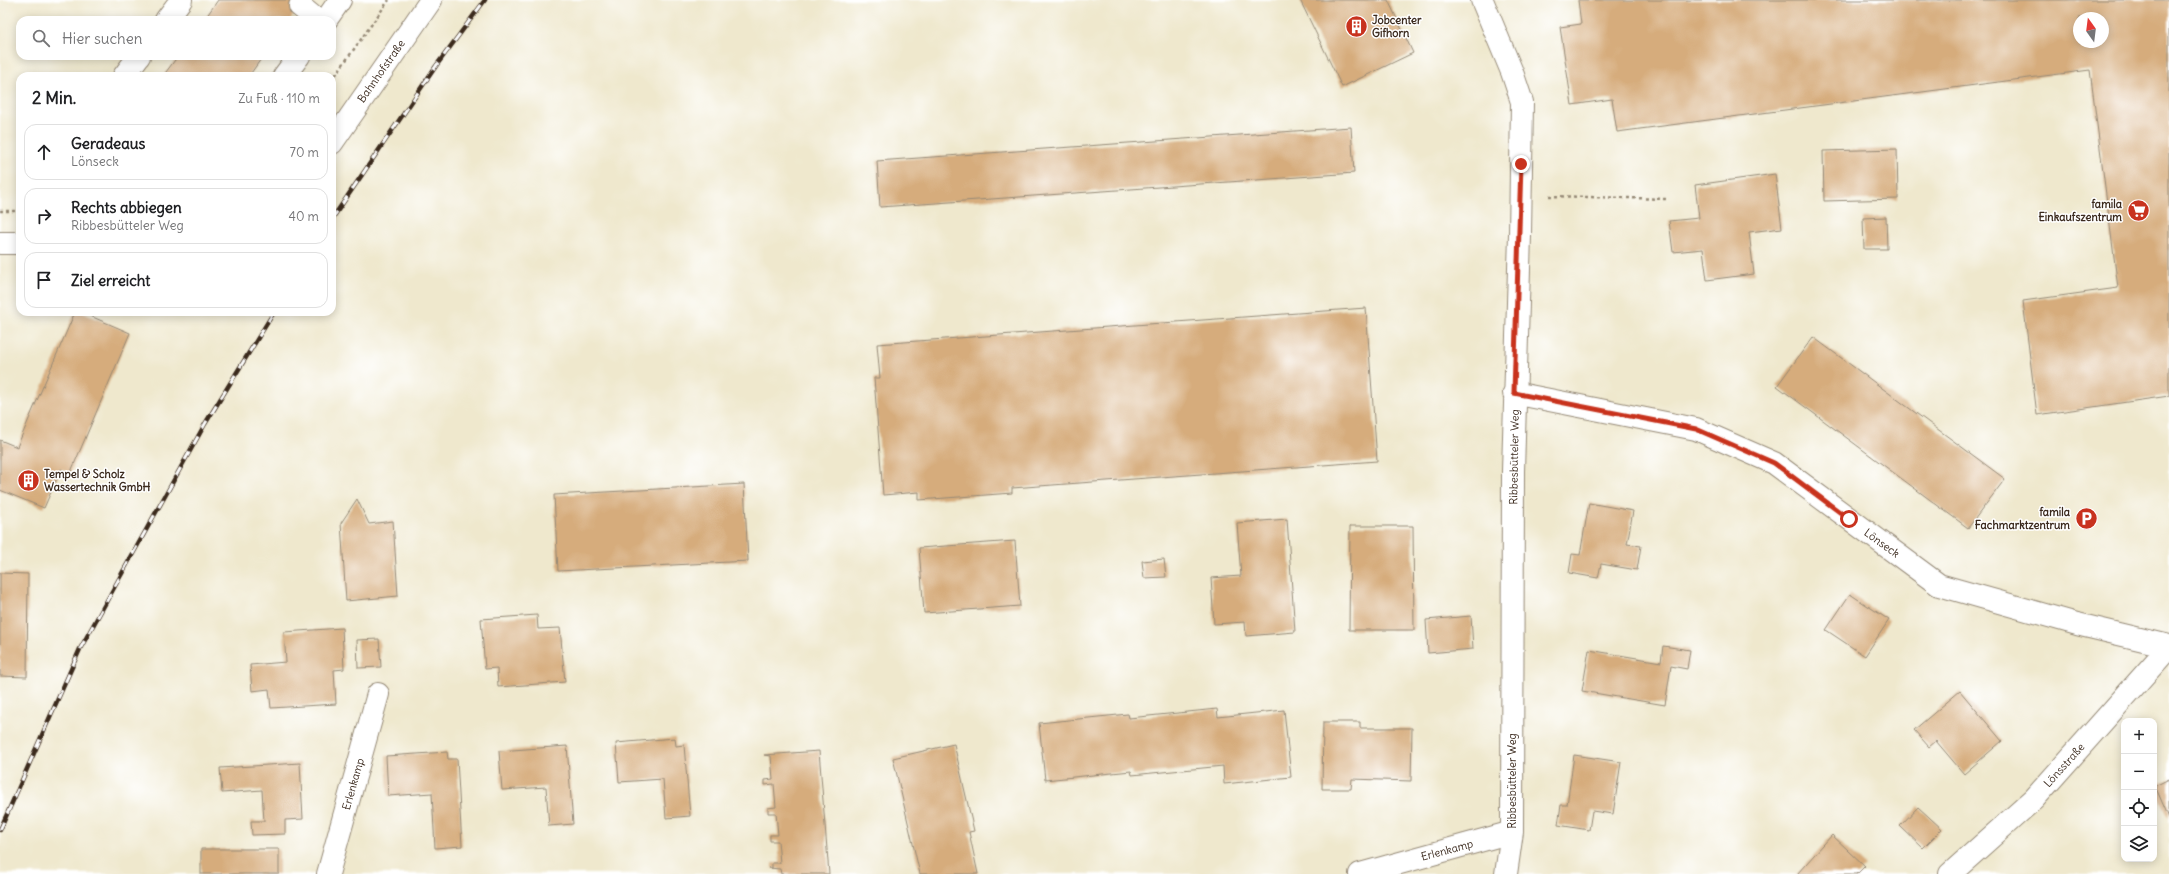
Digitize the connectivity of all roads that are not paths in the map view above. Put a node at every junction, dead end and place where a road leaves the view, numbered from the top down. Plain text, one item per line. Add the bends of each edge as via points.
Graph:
1 (181, 0) edge
2 (340, 0) edge
3 (431, 0) edge
4 (1482, 0) edge
5 (300, 6) dead end
6 (169, 16) edge
7 (312, 16) edge
8 (329, 16) edge
9 (136, 60) edge
10 (296, 60) edge
11 (127, 72) edge
12 (287, 72) edge
13 (336, 137) edge
14 (0, 243) edge
15 (16, 243) edge
16 (1514, 393) junction
17 (2169, 646) edge
18 (378, 694) dead end
19 (1512, 832) junction
20 (328, 874) edge
21 (1360, 874) edge
22 (1506, 874) edge
23 (1950, 874) edge

1 - 6 street
2 - 8 street
3 - 13 street, Bahnhofstraße
4 - 16 street, Ribbesbütteler Weg via 1522,102
5 - 7 street
9 - 11 street
10 - 12 street
14 - 15 street
16 - 17 street, Lönseck via 1696,429 1774,463 1939,585 2077,624
16 - 19 street, Ribbesbütteler Weg
17 - 23 street, Lönsstraße via 2034,799
18 - 20 street, Erlenkamp
19 - 21 street, Erlenkamp
19 - 22 street, Ribbesbütteler Weg

